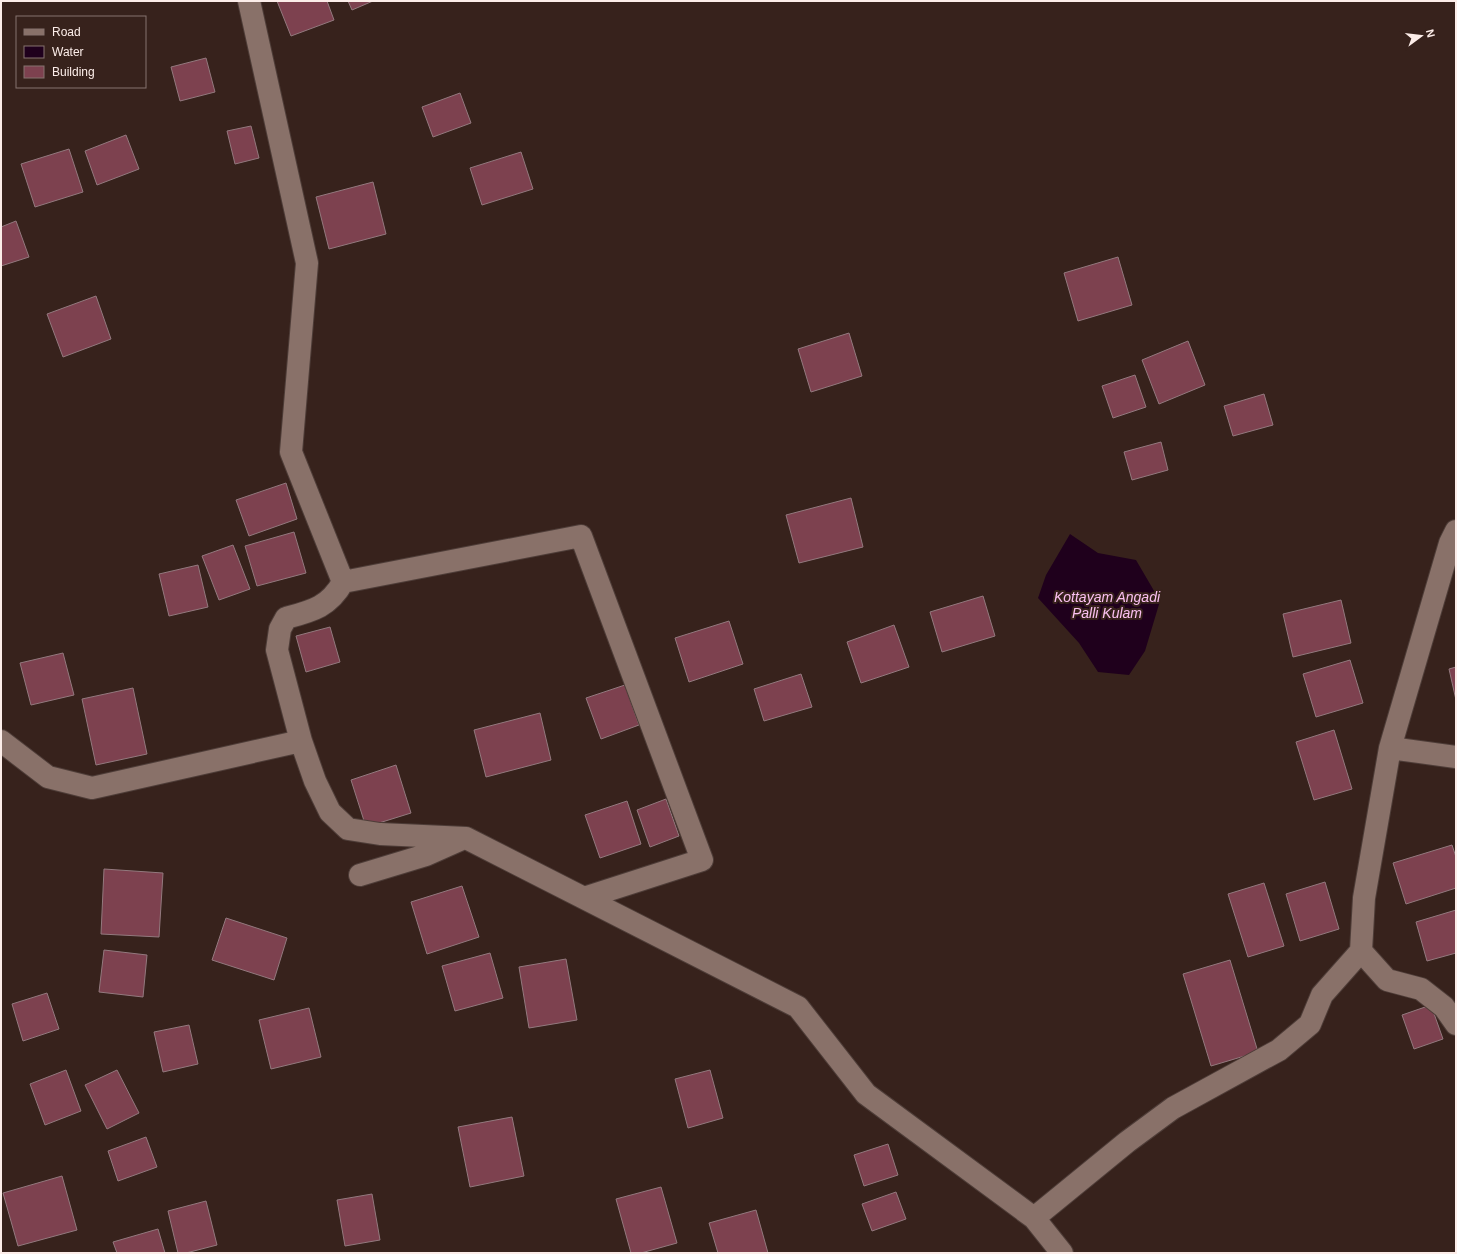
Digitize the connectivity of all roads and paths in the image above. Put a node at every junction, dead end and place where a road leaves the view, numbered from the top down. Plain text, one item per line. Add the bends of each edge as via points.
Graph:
1 (249, 1) edge
2 (1456, 531) edge
3 (343, 582) junction
4 (1, 741) edge
5 (301, 741) junction
6 (1390, 748) junction
7 (1456, 757) edge
8 (440, 837) junction
9 (466, 838) junction
10 (426, 855) junction
11 (360, 875) dead end
12 (584, 898) junction
13 (1361, 951) junction
14 (1456, 1024) edge
15 (1034, 1218) junction
16 (1062, 1253) edge

1 - 3 street via 307,263 291,452
2 - 6 street via 1450,543
3 - 5 street via 336,596 316,610 286,618 280,629 276,650
3 - 12 street via 581,536 702,860
4 - 5 street via 48,776 92,788
5 - 8 street via 315,781 330,812 348,829 380,834
6 - 7 street
6 - 13 street via 1364,898
8 - 9 street
8 - 10 street
9 - 10 street
9 - 12 street
10 - 11 street
12 - 15 street via 798,1007 866,1094
13 - 14 street via 1387,980 1421,989 1444,1006
13 - 15 street via 1322,995 1310,1024 1278,1050 1173,1108
15 - 16 street

